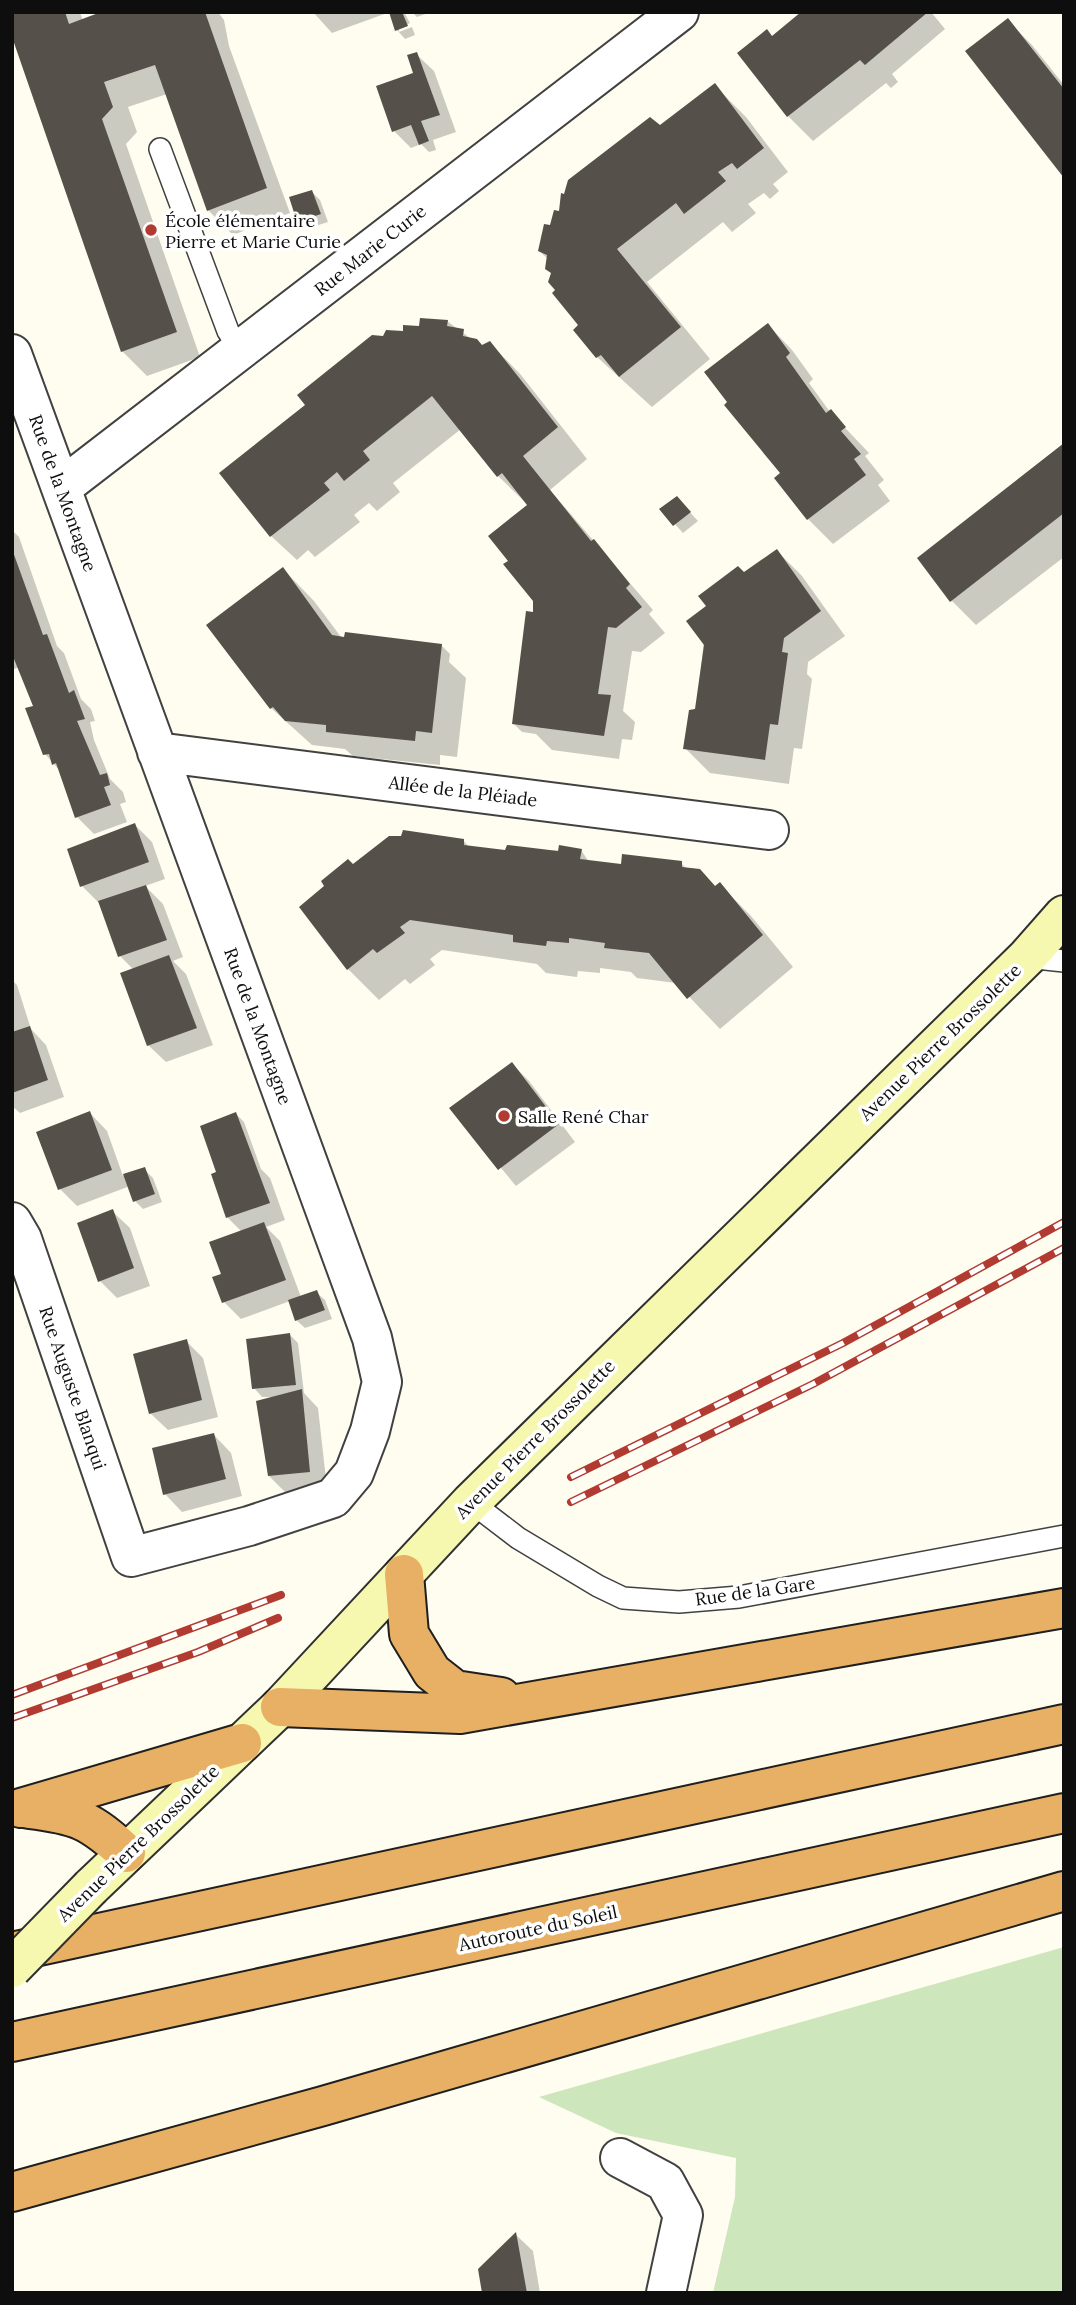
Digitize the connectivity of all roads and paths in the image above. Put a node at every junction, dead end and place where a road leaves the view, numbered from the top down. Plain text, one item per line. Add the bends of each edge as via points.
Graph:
1 (679, 12) edge
2 (160, 149) dead end
3 (240, 350) junction
4 (12, 354) edge
5 (61, 488) junction
6 (157, 752) junction
7 (769, 830) dead end
8 (1064, 915) edge
9 (1046, 959) edge
10 (12, 1222) edge
11 (471, 1502) junction
12 (1064, 1536) edge
13 (131, 1557) joint
14 (404, 1574) junction
15 (1064, 1608) edge
16 (527, 1700) junction
17 (280, 1707) junction
18 (1064, 1724) edge
19 (242, 1743) junction
20 (17, 1809) edge
21 (1064, 1814) edge
22 (126, 1853) junction
23 (1064, 1891) edge
24 (12, 1951) edge
25 (12, 1968) edge
26 (12, 2042) edge
27 (620, 2158) dead end
28 (12, 2192) edge
29 (666, 2293) edge

1 - 3 street, Rue Marie Curie
2 - 3 lane via 228,331
3 - 5 street, Rue Marie Curie
4 - 5 street, Rue de la Montagne
5 - 6 street, Rue de la Montagne
6 - 7 street, Allée de la Pléiade
6 - 13 street, Rue de la Montagne via 372,1338 382,1382 354,1473 333,1498
8 - 9 main road, Avenue Pierre Brossolette
9 - 11 main road, Avenue Pierre Brossolette
10 - 13 street, Rue Auguste Blanqui via 22,1239
11 - 12 lane, Rue de la Gare via 518,1538 598,1586 623,1598 679,1602 739,1597
11 - 14 main road, Avenue Pierre Brossolette
14 - 16 highway via 409,1634 432,1672 455,1690
14 - 17 main road, Avenue Pierre Brossolette
15 - 16 highway
16 - 17 highway via 460,1714
17 - 19 main road, Avenue Pierre Brossolette
18 - 24 highway
19 - 20 highway
19 - 22 main road, Avenue Pierre Brossolette
20 - 22 highway via 68,1814 97,1826
21 - 26 highway, Autoroute du Soleil
22 - 25 main road, Avenue Pierre Brossolette, bridge
23 - 28 highway
27 - 29 street via 664,2182 683,2215

